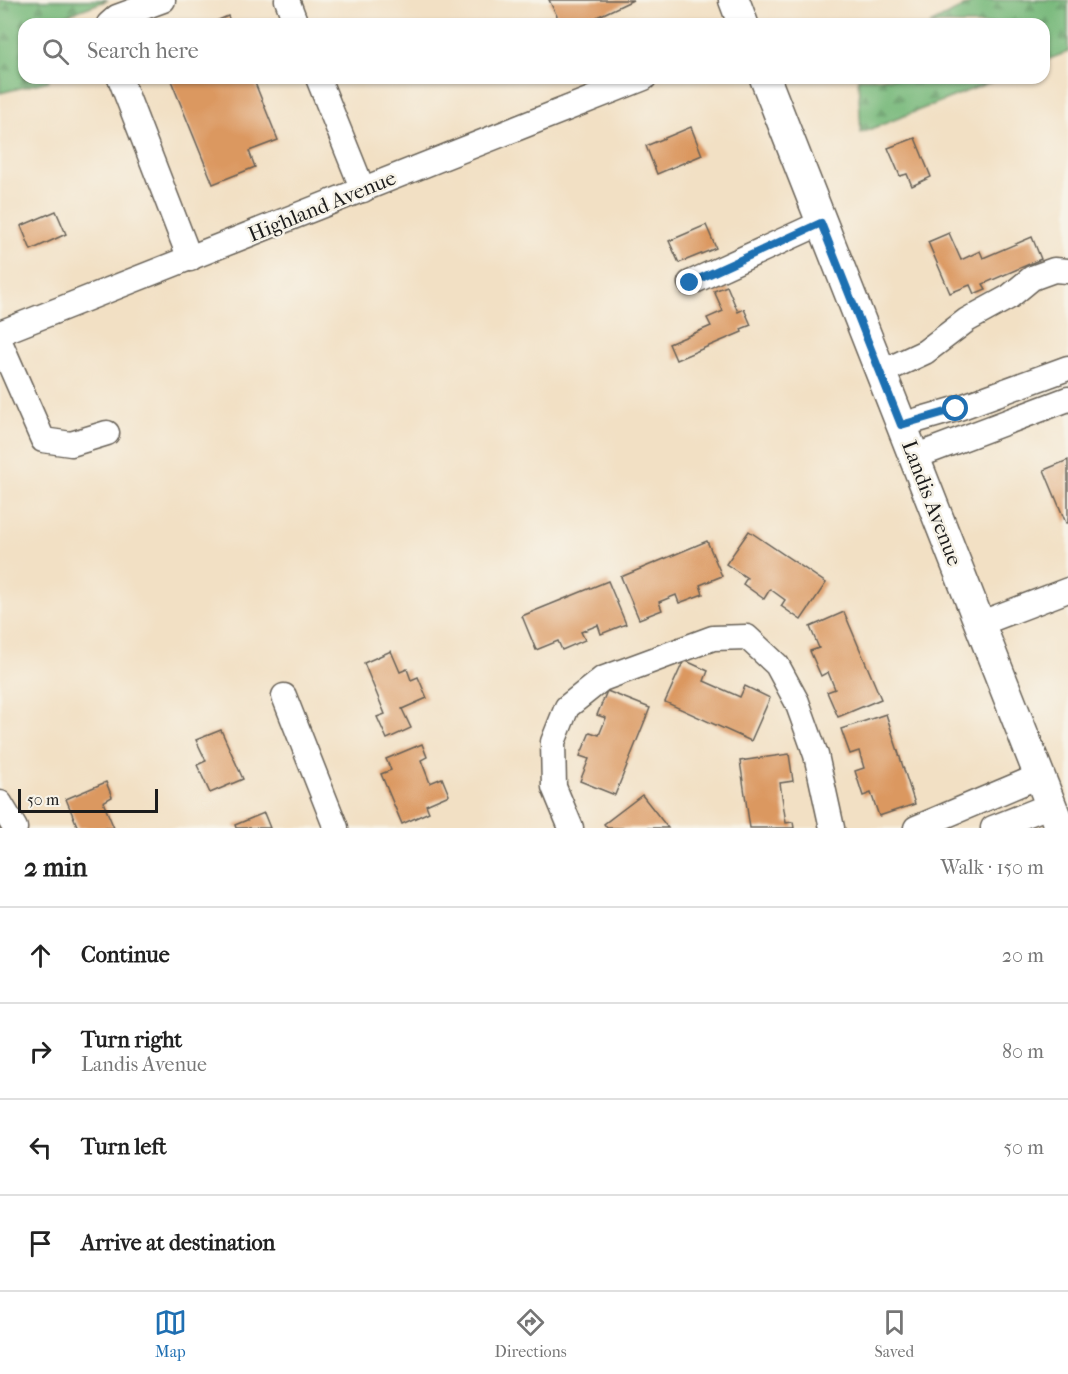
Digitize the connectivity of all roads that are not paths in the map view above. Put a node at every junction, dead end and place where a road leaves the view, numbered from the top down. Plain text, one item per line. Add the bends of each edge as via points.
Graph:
1 (163, 0) edge
2 (287, 0) edge
3 (734, 0) edge
4 (116, 18) edge
5 (294, 18) edge
6 (741, 18) edge
7 (122, 84) edge
8 (320, 84) edge
9 (629, 84) edge
10 (767, 84) edge
11 (363, 190) junction
12 (821, 223) junction
13 (190, 259) junction
14 (1068, 270) edge
15 (690, 283) dead end
16 (0, 333) edge
17 (0, 342) edge
18 (1068, 368) edge
19 (880, 373) junction
20 (1068, 399) edge
21 (901, 425) junction
22 (107, 433) dead end
23 (914, 457) junction
24 (1068, 590) edge
25 (979, 624) junction
26 (284, 696) dead end
27 (1039, 776) junction
28 (0, 803) edge
29 (1055, 816) edge
30 (15, 828) edge
31 (336, 828) edge
32 (571, 828) edge
33 (832, 828) edge
34 (916, 828) edge
35 (993, 828) edge

1 - 4 street
2 - 5 street
3 - 6 main road
7 - 13 street
8 - 11 street
9 - 11 street, Highland Avenue
10 - 12 main road, Landis Avenue
11 - 13 street, Highland Avenue
12 - 15 street
12 - 19 main road, Landis Avenue
13 - 16 street, Highland Avenue
14 - 19 street via 1054,270 1032,278 925,352
17 - 22 street via 43,440 71,444
18 - 21 street
19 - 21 main road, Landis Avenue
20 - 23 street
21 - 23 main road, Landis Avenue
23 - 25 main road, Landis Avenue
24 - 25 street
25 - 27 main road, Landis Avenue
26 - 31 street
27 - 29 main road, Landis Avenue
27 - 34 street
28 - 30 street
29 - 35 street
32 - 33 street via 554,787 553,742 567,706 602,679 713,638 747,637 777,665 797,702 816,755

